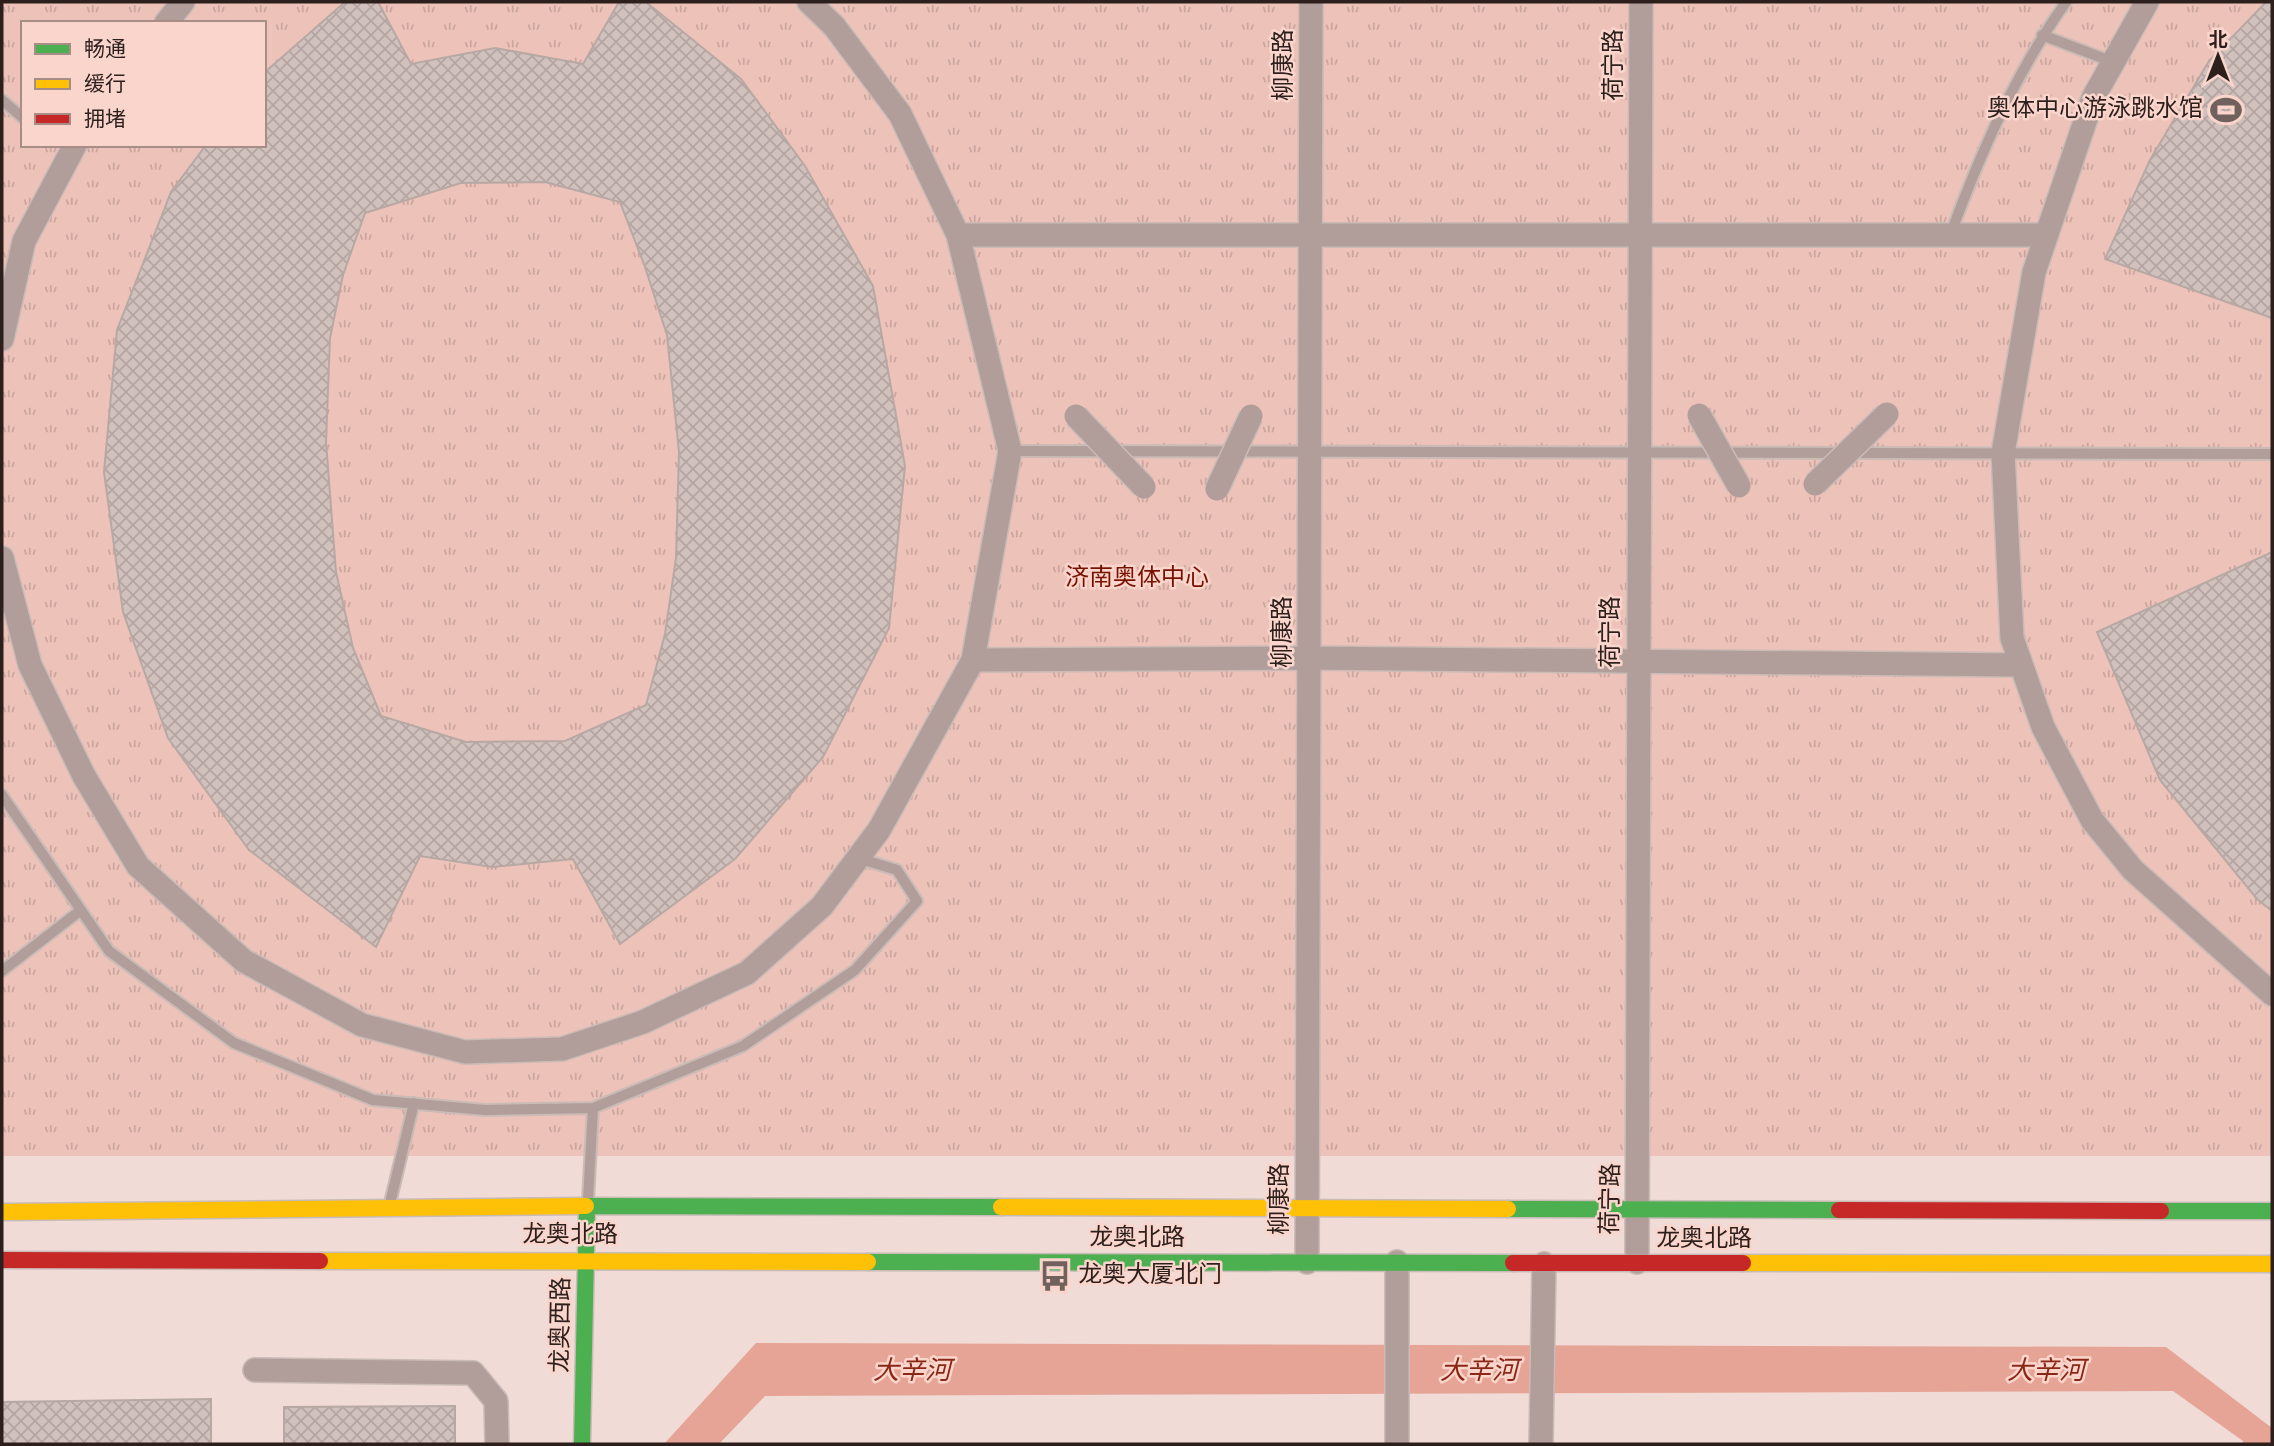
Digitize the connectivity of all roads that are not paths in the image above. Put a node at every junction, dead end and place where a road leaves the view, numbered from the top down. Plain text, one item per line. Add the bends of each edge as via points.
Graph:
1 (183, 2) edge
2 (809, 2) edge
3 (1311, 2) edge
4 (1641, 2) edge
5 (2066, 2) edge
6 (2147, 2) edge
7 (168, 21) edge
8 (2042, 35) junction
9 (2113, 62) junction
10 (2, 100) edge
11 (21, 116) edge
12 (68, 150) edge
13 (1951, 233) junction
14 (958, 235) junction
15 (1310, 235) junction
16 (1641, 235) junction
17 (2046, 235) junction
18 (2, 339) edge
19 (1887, 414) dead end
20 (1699, 415) dead end
21 (1076, 416) dead end
22 (1251, 416) dead end
23 (1010, 451) junction
24 (1310, 451) junction
25 (1638, 452) junction
26 (2003, 453) junction
27 (2272, 454) edge
28 (1810, 489) dead end
29 (1147, 490) dead end
30 (1742, 490) dead end
31 (1216, 491) dead end
32 (2, 558) edge
33 (1310, 658) junction
34 (973, 660) junction
35 (1638, 662) junction
36 (2020, 665) junction
37 (2, 795) edge
38 (858, 858) junction
39 (81, 910) junction
40 (2, 971) edge
41 (2272, 993) edge
42 (414, 1103) junction
43 (593, 1108) junction
44 (587, 1206) junction
45 (389, 1208) junction
46 (1307, 1209) junction
47 (1640, 1210) junction
48 (2272, 1211) edge
49 (2, 1212) edge
50 (587, 1259) junction
51 (2, 1260) edge
52 (1307, 1262) junction
53 (1397, 1262) junction
54 (1637, 1262) junction
55 (1544, 1264) junction
56 (2272, 1264) edge
57 (255, 1370) dead end
58 (497, 1444) edge
59 (582, 1444) edge
60 (1397, 1444) edge
61 (1541, 1444) edge

1 - 7 street
2 - 14 street via 834,26 900,114
3 - 15 street, 柳康路
4 - 16 street, 荷宁路
5 - 8 lane
6 - 9 street
8 - 9 lane
8 - 13 lane via 1993,129
9 - 17 street via 2093,99
10 - 11 lane
12 - 18 street via 24,241
13 - 16 street
13 - 17 street
14 - 15 street
14 - 23 street
15 - 16 street
15 - 24 street, 柳康路
16 - 25 street, 荷宁路
17 - 26 street via 2034,272
19 - 28 street, bridge
20 - 30 street, bridge
21 - 29 street, bridge
22 - 31 street, bridge
23 - 24 lane
23 - 34 street
24 - 25 lane
24 - 33 street, 柳康路
25 - 26 lane
25 - 35 street, 荷宁路
26 - 27 lane
26 - 36 street via 2012,638
32 - 38 street via 30,666 84,776 138,866 244,961 362,1025 465,1052 562,1049 643,1022 747,973 822,906
33 - 34 street
33 - 35 street
33 - 46 street, 柳康路
34 - 38 street via 879,830
35 - 36 street
35 - 47 street, 荷宁路
36 - 41 street via 2043,726 2092,820 2133,870
37 - 39 lane
38 - 43 lane via 897,870 916,901 855,970 743,1046
39 - 40 lane
39 - 42 lane via 109,951 234,1043 373,1100
42 - 43 lane via 485,1110
42 - 45 lane
43 - 44 lane
44 - 45 main road, 龙奥北路
44 - 46 main road, 龙奥北路
44 - 50 main road, 龙奥西路
45 - 49 main road, 龙奥北路
46 - 47 main road, 龙奥北路
46 - 52 street, 柳康路
47 - 48 main road, 龙奥北路
47 - 54 street, 荷宁路
50 - 51 main road, 龙奥北路
50 - 52 main road, 龙奥北路
50 - 59 main road, 龙奥西路
52 - 53 main road, 龙奥北路
53 - 55 main road, 龙奥北路
53 - 60 street
54 - 55 main road, 龙奥北路
54 - 56 main road, 龙奥北路
55 - 61 street
57 - 58 street via 473,1374 496,1401

